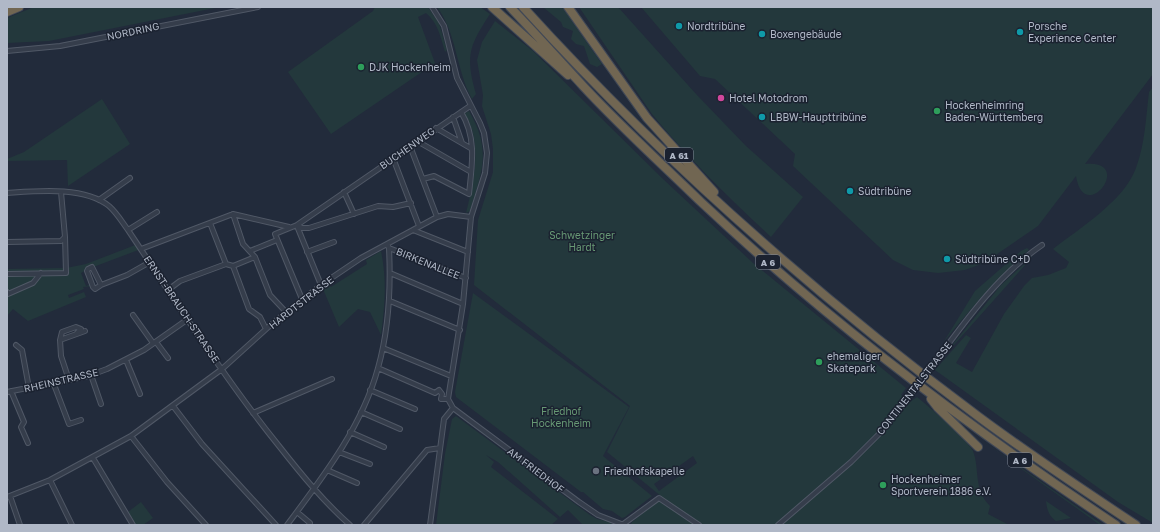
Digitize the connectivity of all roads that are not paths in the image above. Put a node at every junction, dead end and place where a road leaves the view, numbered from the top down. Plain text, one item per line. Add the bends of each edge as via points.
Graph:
1 (20, 7) edge
2 (258, 7) edge
3 (432, 7) edge
4 (510, 7) edge
5 (523, 7) edge
6 (568, 7) edge
7 (496, 10) edge
8 (7, 12) edge
9 (7, 51) edge
10 (585, 88) junction
11 (470, 106) junction
12 (461, 112) junction
13 (453, 117) junction
14 (436, 128) junction
15 (417, 141) junction
16 (462, 143) junction
17 (410, 146) junction
18 (472, 149) junction
19 (393, 158) junction
20 (471, 172) junction
21 (130, 178) dead end
22 (424, 179) junction
23 (62, 192) junction
24 (344, 192) junction
25 (7, 193) edge
26 (99, 200) junction
27 (411, 203) junction
28 (157, 212) dead end
29 (234, 214) junction
30 (354, 214) junction
31 (732, 214) junction
32 (437, 217) junction
33 (471, 217) junction
34 (210, 223) junction
35 (297, 226) junction
36 (419, 226) junction
37 (291, 228) junction
38 (128, 230) junction
39 (413, 230) junction
40 (65, 237) junction
41 (277, 240) junction
42 (7, 242) edge
43 (334, 242) dead end
44 (387, 244) junction
45 (1042, 245) dead end
46 (389, 248) junction
47 (141, 249) junction
48 (250, 251) junction
49 (307, 252) junction
50 (468, 252) junction
51 (255, 257) junction
52 (150, 262) junction
53 (226, 264) junction
54 (233, 266) junction
55 (41, 273) junction
56 (390, 273) junction
57 (7, 274) edge
58 (466, 278) junction
59 (101, 285) junction
60 (321, 285) junction
61 (168, 290) junction
62 (7, 292) edge
63 (302, 300) junction
64 (390, 301) junction
65 (463, 304) junction
66 (286, 312) junction
67 (133, 315) dead end
68 (188, 319) junction
69 (266, 329) junction
70 (460, 330) junction
71 (84, 331) dead end
72 (155, 342) junction
73 (16, 345) dead end
74 (382, 348) junction
75 (168, 358) dead end
76 (126, 360) junction
77 (378, 368) junction
78 (222, 369) junction
79 (91, 375) junction
80 (451, 376) junction
81 (332, 379) dead end
82 (69, 380) junction
83 (54, 382) junction
84 (29, 388) junction
85 (370, 390) junction
86 (9, 391) edge
87 (926, 392) junction
88 (140, 394) dead end
89 (448, 399) junction
90 (101, 404) dead end
91 (173, 406) junction
92 (452, 408) junction
93 (415, 409) dead end
94 (361, 412) junction
95 (253, 413) junction
96 (80, 420) dead end
97 (400, 429) dead end
98 (350, 432) junction
99 (131, 436) junction
100 (28, 443) dead end
101 (384, 447) dead end
102 (978, 447) dead end
103 (440, 448) junction
104 (339, 452) junction
105 (93, 458) junction
106 (370, 464) dead end
107 (327, 470) junction
108 (50, 480) junction
109 (357, 483) dead end
110 (314, 489) junction
111 (8, 497) edge
112 (297, 512) junction
113 (20, 525) edge
114 (72, 525) edge
115 (134, 525) edge
116 (206, 525) edge
117 (276, 525) edge
118 (287, 525) edge
119 (309, 525) edge
120 (350, 525) edge
121 (364, 525) edge
122 (430, 525) edge
123 (623, 525) edge
124 (699, 525) edge
125 (778, 525) edge
126 (1116, 525) edge
127 (1136, 525) edge

1 - 8 highway
2 - 9 street, NORDRING via 60,46
3 - 11 street via 444,26 457,78
4 - 10 highway, A 6
5 - 31 highway, A 6 via 634,123
6 - 31 highway, A 61 via 647,118
7 - 10 highway, A 6 via 554,64
10 - 87 highway, A 6 via 655,158 751,247
11 - 12 street, BUCHENWEG
11 - 33 street via 484,133 487,152 485,173
12 - 13 street, BUCHENWEG
12 - 18 street via 471,133
13 - 14 street, BUCHENWEG
13 - 16 street
14 - 15 street, BUCHENWEG
14 - 16 street
15 - 17 street, BUCHENWEG
15 - 20 street
16 - 18 street
17 - 19 street, BUCHENWEG
17 - 22 street
18 - 20 street
19 - 24 street, BUCHENWEG
19 - 27 street
20 - 22 street via 469,194 434,176
21 - 26 street
22 - 32 street
23 - 25 street, ERNST-BRAUCH-STRASSE
23 - 26 street, ERNST-BRAUCH-STRASSE
23 - 40 street
24 - 30 street
24 - 35 street, BUCHENWEG
26 - 38 street, ERNST-BRAUCH-STRASSE via 109,206
27 - 30 street, BUCHENWEG via 393,207 378,206
27 - 36 street
28 - 38 street
29 - 34 street
29 - 37 street
29 - 48 street via 243,244
30 - 35 street, BUCHENWEG via 309,228
31 - 127 highway, A 6 via 832,302 933,383 1038,459
32 - 33 street, BIRKENALLEE via 448,214
32 - 36 street, BIRKENALLEE
33 - 50 street
34 - 47 street, ERNST-BRAUCH-STRASSE
34 - 53 street
35 - 37 street, BUCHENWEG
35 - 49 street
36 - 39 street, BIRKENALLEE
37 - 41 street, BUCHENWEG via 275,234
38 - 47 street, ERNST-BRAUCH-STRASSE
39 - 44 street, BIRKENALLEE
39 - 50 street
40 - 42 street via 61,241
40 - 55 street via 66,272
41 - 48 street
41 - 63 street
43 - 49 street
44 - 46 street, BIRKENALLEE
44 - 60 street, HARDTSTRASSE
45 - 125 street, CONTINENTALSTRASSE, bridge via 980,302 879,434 851,462
46 - 56 street, BIRKENALLEE
46 - 58 street, BIRKENALLEE
47 - 52 street, ERNST-BRAUCH-STRASSE
48 - 51 street
49 - 60 street
50 - 58 street
51 - 54 street
51 - 66 street via 270,295
52 - 59 street
52 - 61 street, ERNST-BRAUCH-STRASSE
53 - 54 street
53 - 61 street via 180,282
54 - 69 street via 249,309 260,317
55 - 57 street
55 - 62 street via 32,283 8,294
56 - 64 street, BIRKENALLEE
56 - 65 street
58 - 65 street
59 - 59 street via 92,267 88,269 93,287 96,289
60 - 63 street, HARDTSTRASSE
61 - 68 street, ERNST-BRAUCH-STRASSE
63 - 66 street, HARDTSTRASSE
64 - 70 street
64 - 74 street, BIRKENALLEE
65 - 70 street
66 - 69 street, HARDTSTRASSE
67 - 72 street
68 - 72 street, RHEINSTRASSE
68 - 78 street, ERNST-BRAUCH-STRASSE
69 - 78 street, HARDTSTRASSE
70 - 80 street
71 - 82 street via 60,340 61,356
72 - 75 street
72 - 76 street, RHEINSTRASSE
73 - 84 street via 22,350
74 - 77 street, BIRKENALLEE
74 - 80 street
76 - 79 street, RHEINSTRASSE
76 - 88 street
77 - 85 street, BIRKENALLEE
77 - 89 street via 435,393 439,390 442,394 440,399
78 - 91 street, HARDTSTRASSE
78 - 95 street, ERNST-BRAUCH-STRASSE
79 - 82 street, RHEINSTRASSE
79 - 90 street
80 - 89 street
81 - 95 street
82 - 83 street, RHEINSTRASSE
83 - 84 street, RHEINSTRASSE
83 - 96 street via 69,424
84 - 86 street, RHEINSTRASSE
85 - 93 street
85 - 94 street, BIRKENALLEE
86 - 100 street via 24,422 21,427
87 - 102 highway via 938,408
87 - 126 highway, A 6
89 - 92 street
91 - 99 street, HARDTSTRASSE
91 - 117 street via 202,444
92 - 103 street via 444,419
92 - 123 street, AM FRIEDHOF via 579,502 598,515
94 - 97 street
94 - 98 street, BIRKENALLEE
95 - 110 street, ERNST-BRAUCH-STRASSE
98 - 101 street
98 - 104 street, BIRKENALLEE
99 - 105 street, HARDTSTRASSE
99 - 116 street via 167,482
103 - 121 street via 427,450
103 - 122 street
104 - 106 street
104 - 107 street, BIRKENALLEE
105 - 108 street, HARDTSTRASSE
105 - 115 street
107 - 109 street
107 - 110 street, BIRKENALLEE
108 - 111 street, HARDTSTRASSE
108 - 114 street
110 - 112 street, BIRKENALLEE
110 - 120 street, ERNST-BRAUCH-STRASSE
111 - 113 street
112 - 118 street, BIRKENALLEE
112 - 119 street via 310,522
123 - 124 street via 659,498

